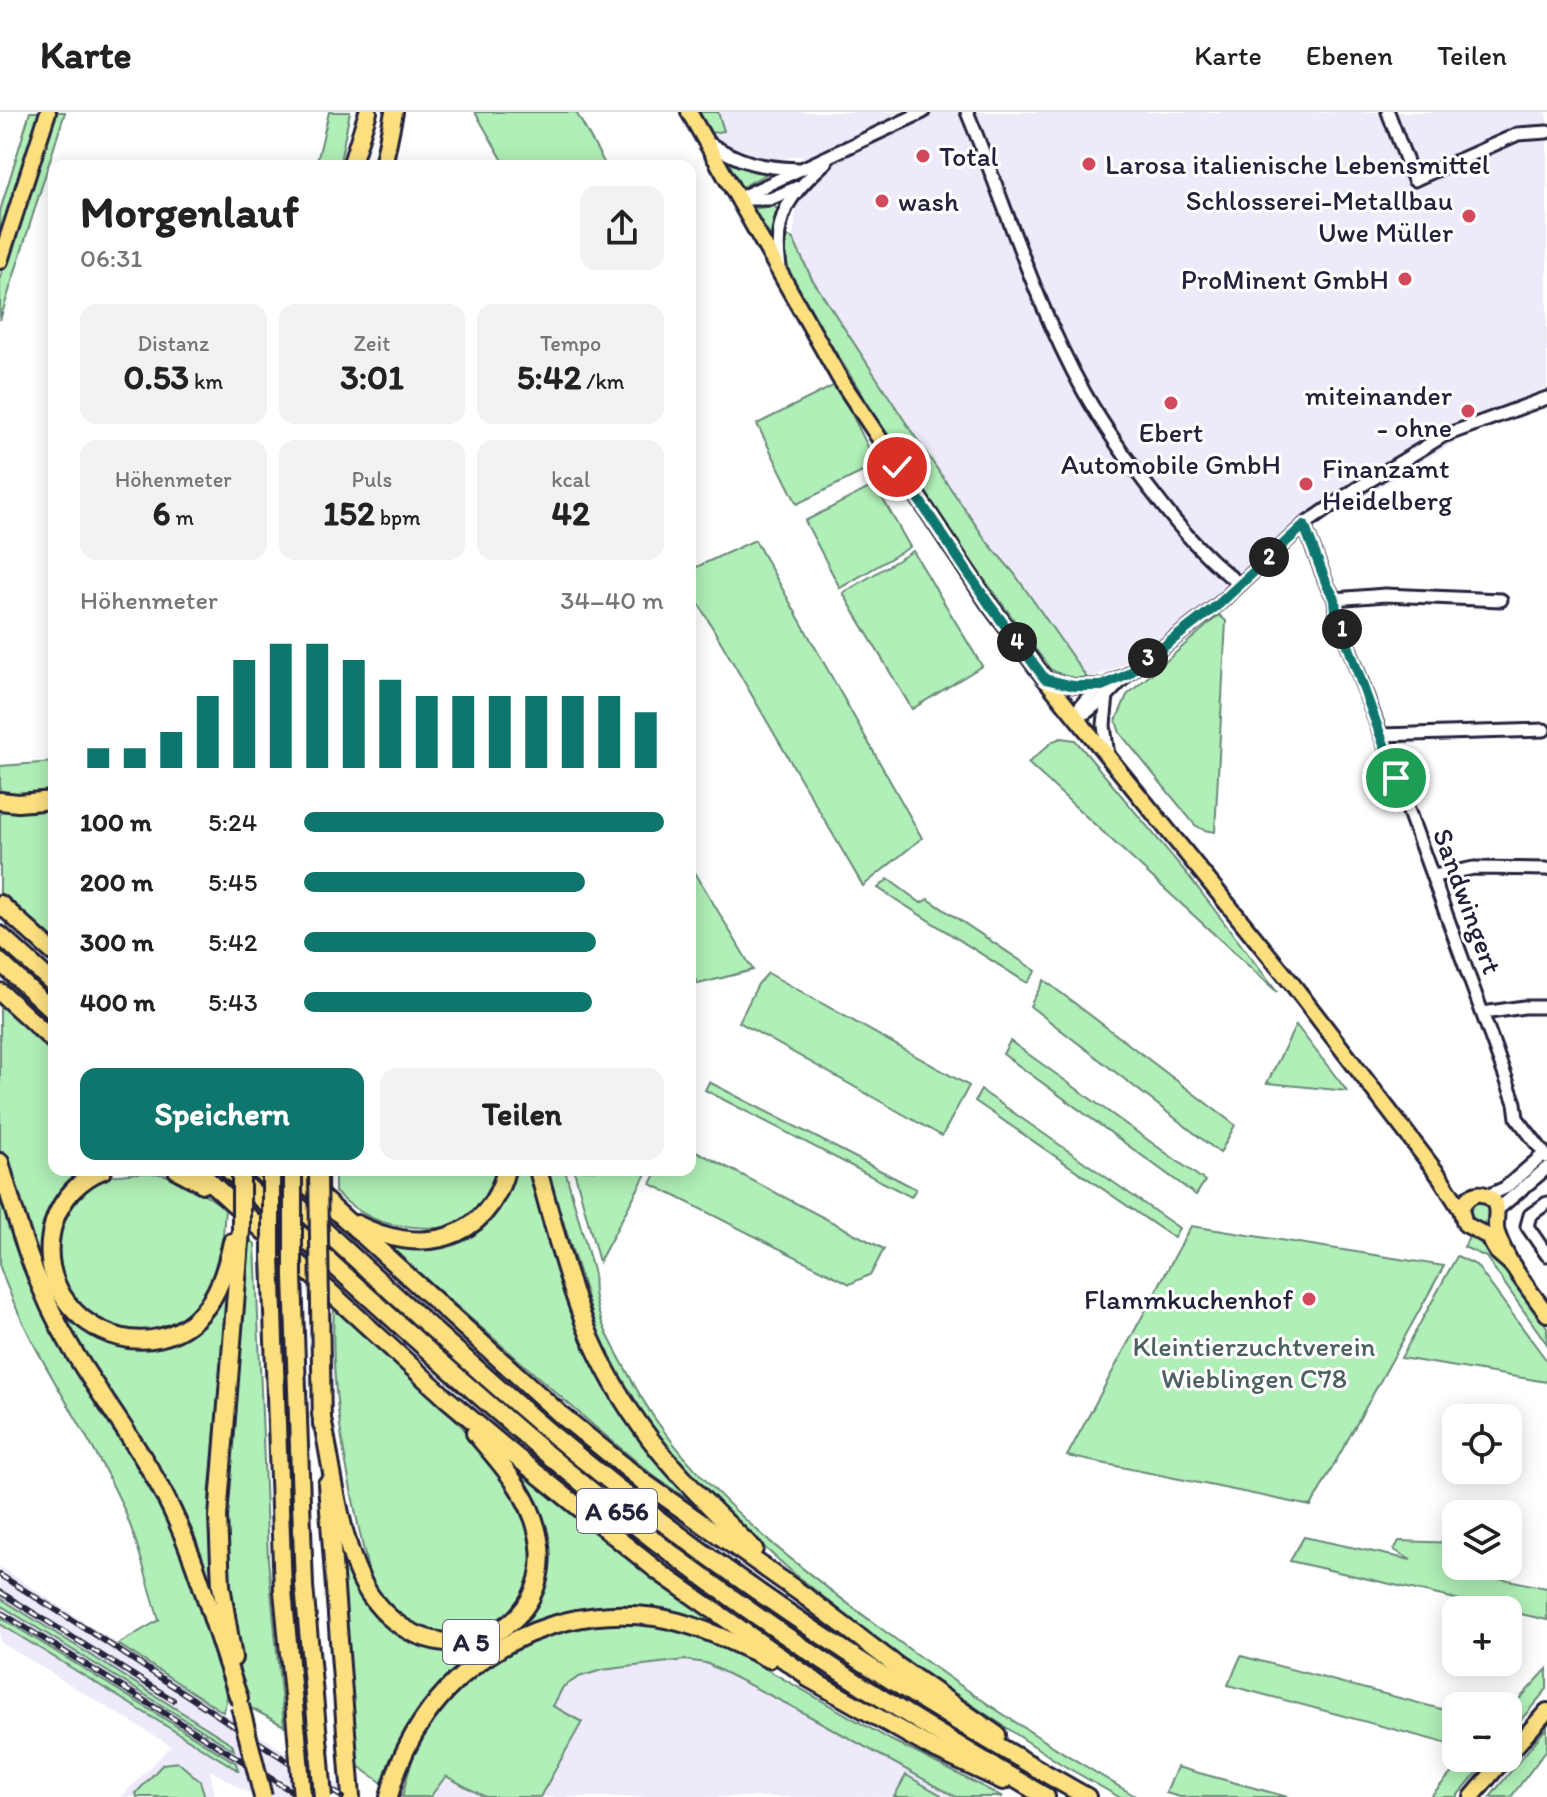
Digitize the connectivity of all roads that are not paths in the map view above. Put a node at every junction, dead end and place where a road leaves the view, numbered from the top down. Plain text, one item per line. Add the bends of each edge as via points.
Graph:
1 (48, 112) edge
2 (370, 112) edge
3 (394, 112) edge
4 (689, 112) edge
5 (923, 112) edge
6 (967, 112) edge
7 (1388, 112) edge
8 (1547, 132) edge
9 (707, 142) junction
10 (834, 156) junction
11 (353, 160) edge
12 (363, 160) edge
13 (384, 160) edge
14 (798, 169) junction
15 (800, 185) junction
16 (737, 199) junction
17 (0, 261) edge
18 (782, 279) junction
19 (1547, 398) edge
20 (1304, 525) junction
21 (1240, 584) junction
22 (1335, 599) junction
23 (1501, 600) dead end
24 (1045, 679) junction
25 (1105, 691) junction
26 (1075, 716) junction
27 (1544, 730) dead end
28 (1382, 735) junction
29 (1108, 757) junction
30 (48, 800) edge
31 (0, 801) edge
32 (1547, 869) edge
33 (1434, 876) junction
34 (0, 904) edge
35 (0, 935) edge
36 (48, 948) edge
37 (0, 962) edge
38 (48, 979) edge
39 (0, 992) edge
40 (48, 1006) edge
41 (1547, 1007) edge
42 (1483, 1013) junction
43 (48, 1036) edge
44 (1545, 1156) edge
45 (0, 1162) edge
46 (1547, 1168) edge
47 (92, 1176) edge
48 (189, 1176) edge
49 (205, 1176) edge
50 (236, 1176) edge
51 (240, 1176) edge
52 (266, 1176) edge
53 (271, 1176) edge
54 (292, 1176) edge
55 (299, 1176) edge
56 (322, 1176) edge
57 (504, 1176) edge
58 (540, 1176) edge
59 (1440, 1177) junction
60 (1480, 1196) junction
61 (236, 1199) junction
62 (1547, 1203) edge
63 (1461, 1210) junction
64 (339, 1213) junction
65 (1496, 1215) junction
66 (238, 1227) junction
67 (1479, 1230) junction
68 (1547, 1255) edge
69 (1513, 1266) junction
70 (1547, 1314) edge
71 (446, 1398) junction
72 (321, 1414) junction
73 (802, 1594) junction
74 (815, 1681) junction
75 (240, 1702) junction
76 (1547, 1711) edge
77 (1522, 1739) edge
78 (1016, 1757) junction
79 (1493, 1772) edge
80 (390, 1795) edge
81 (263, 1797) edge
82 (302, 1797) edge
83 (323, 1797) edge
84 (351, 1797) edge
85 (1044, 1797) edge
86 (1087, 1797) edge
87 (1472, 1797) edge

1 - 17 main road
2 - 11 highway
2 - 12 highway
3 - 13 highway
4 - 9 main road
5 - 10 street
6 - 21 street via 1033,281 1085,394 1165,510 1200,552
7 - 8 street via 1414,180 1518,134
9 - 14 street via 735,159
9 - 16 main road
10 - 14 street
10 - 15 street
14 - 16 street
15 - 16 street via 770,199
15 - 18 street via 777,232
16 - 18 main road
18 - 24 main road via 897,467
19 - 20 street via 1443,436
20 - 21 street
20 - 22 street, Sandwingert
21 - 25 street
22 - 23 street via 1385,595
22 - 28 street, Sandwingert
24 - 25 street
24 - 26 main road
25 - 26 street via 1080,703
25 - 29 street
26 - 29 main road
27 - 28 street
28 - 33 street, Sandwingert
29 - 59 main road
30 - 31 highway
32 - 33 street via 1474,868
33 - 42 street, Sandwingert
34 - 36 highway
35 - 38 highway
37 - 40 highway
39 - 43 highway
41 - 42 street
42 - 44 street, Sandwingert via 1517,1118
44 - 60 street, Sandwingert via 1505,1188
45 - 75 highway via 41,1290 187,1540
46 - 65 street
47 - 66 highway via 56,1216 50,1243 52,1271 73,1311 112,1336 156,1337 187,1324 211,1301
48 - 61 highway
49 - 61 highway
50 - 85 highway, A 656 via 512,1425 689,1567 808,1653
51 - 61 highway, bridge
52 - 78 highway, A 656 via 546,1429 629,1496 819,1635
53 - 82 highway, bridge via 283,1591
54 - 83 highway, bridge via 304,1586
55 - 64 highway
56 - 72 highway, bridge
57 - 64 highway via 482,1216 437,1240 384,1236
58 - 73 highway via 590,1336 629,1411 697,1497
59 - 60 main road
59 - 63 main road
60 - 63 main road via 1465,1201
60 - 65 main road via 1494,1202
61 - 66 highway, bridge
61 - 71 highway
62 - 68 street via 1530,1215 1527,1226
63 - 67 main road via 1465,1224
64 - 73 highway via 560,1414 645,1483
65 - 67 main road
65 - 69 main road via 1496,1231
66 - 75 highway via 218,1517 221,1585
67 - 69 main road
69 - 70 main road
71 - 72 highway, A 5 via 516,1484 534,1519 540,1548 538,1579 525,1605 505,1626 469,1642 442,1643 415,1635 394,1622 370,1595 354,1567
71 - 74 highway via 659,1572
72 - 84 highway
73 - 78 highway via 1002,1738
74 - 80 highway via 691,1625 657,1617 593,1615 557,1622 519,1636 473,1665 449,1688 407,1748
74 - 85 highway via 977,1771
75 - 81 highway, bridge
76 - 77 main road
78 - 86 highway, A 656
79 - 87 main road

